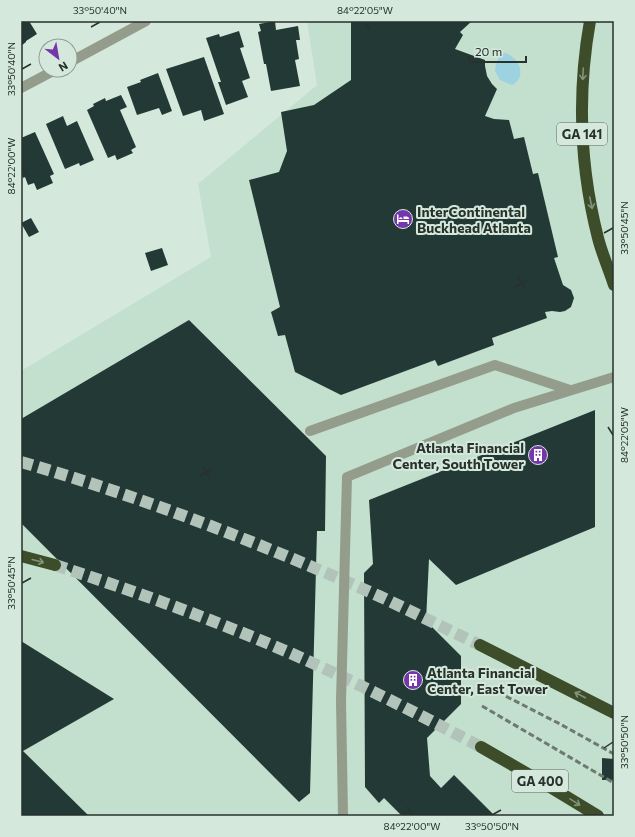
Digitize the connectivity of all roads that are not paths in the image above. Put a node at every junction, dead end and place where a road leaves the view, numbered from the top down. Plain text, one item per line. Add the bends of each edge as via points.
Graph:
1 (146, 21) edge
2 (590, 21) edge
3 (78, 58) edge
4 (40, 78) edge
5 (21, 88) edge
6 (614, 284) edge
7 (614, 377) edge
8 (570, 390) junction
9 (310, 431) dead end
10 (21, 556) edge
11 (55, 565) tunnel mouth
12 (480, 645) tunnel mouth
13 (614, 713) edge
14 (481, 747) tunnel mouth
15 (343, 816) edge
16 (598, 816) edge

1 - 3 street
2 -> 6 highway, GA 141 via 585,49 581,111 583,150 598,239
4 - 5 street
7 - 8 street
8 - 9 street via 495,365
8 - 15 street via 514,408 347,477 341,701
10 -> 11 highway
13 -> 12 highway
14 -> 16 highway, GA 400

